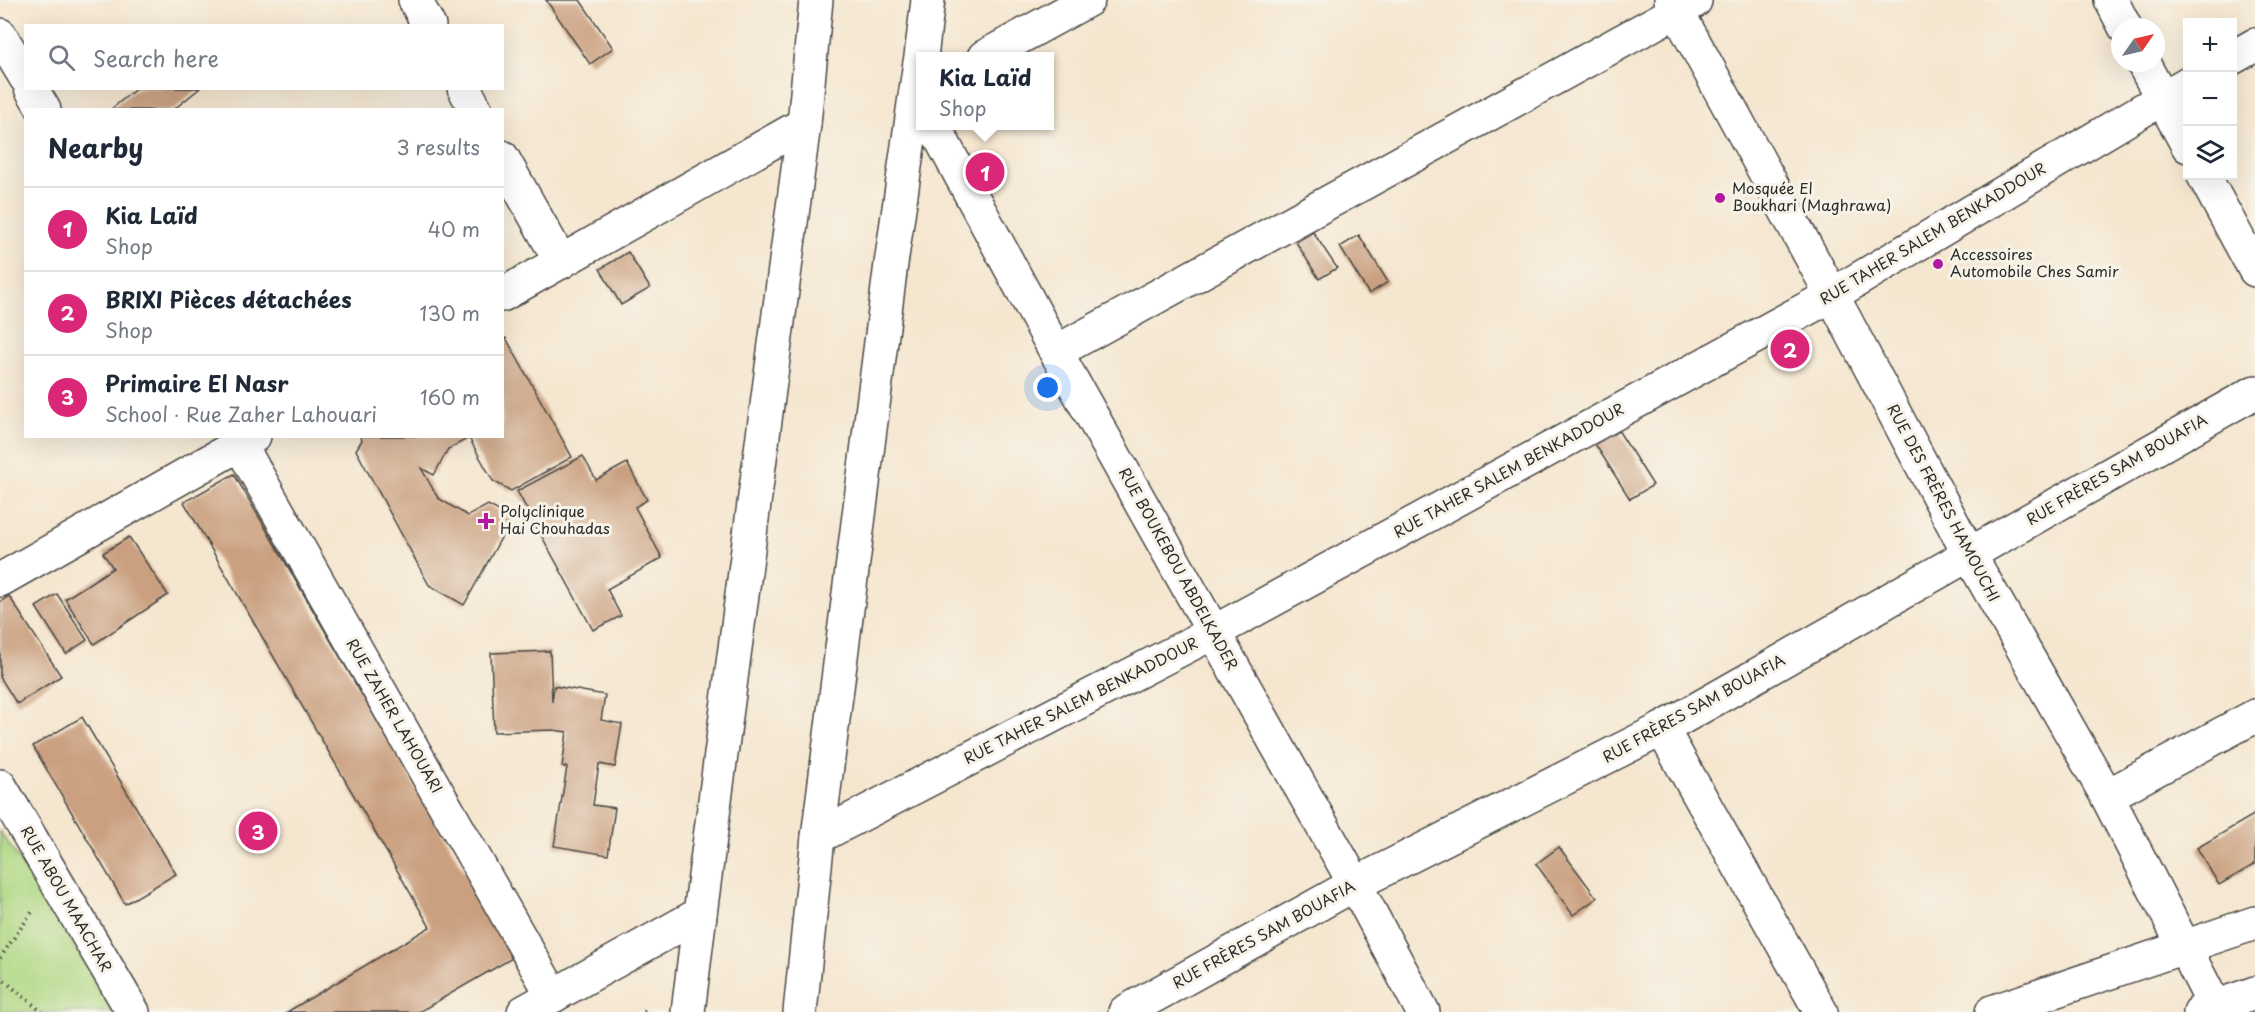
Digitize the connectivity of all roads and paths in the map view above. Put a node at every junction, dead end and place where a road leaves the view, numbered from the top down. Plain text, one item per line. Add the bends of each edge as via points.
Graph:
1 (415, 0) edge
2 (816, 0) edge
3 (928, 0) edge
4 (1088, 0) edge
5 (2111, 0) edge
6 (1682, 4) edge
7 (2120, 18) edge
8 (428, 24) edge
9 (0, 35) edge
10 (2255, 45) edge
11 (922, 52) edge
12 (993, 52) edge
13 (2237, 55) edge
14 (2154, 72) edge
15 (24, 75) edge
16 (33, 90) edge
17 (465, 90) edge
18 (2174, 90) edge
19 (43, 108) edge
20 (475, 108) edge
21 (916, 111) edge
22 (804, 124) junction
23 (2183, 129) edge
24 (936, 130) edge
25 (504, 161) edge
26 (2206, 180) edge
27 (561, 262) junction
28 (2255, 270) edge
29 (504, 294) edge
30 (1832, 295) junction
31 (1056, 352) junction
32 (2255, 392) edge
33 (243, 439) edge
34 (1969, 554) junction
35 (0, 580) edge
36 (1214, 632) junction
37 (2255, 716) edge
38 (1662, 729) junction
39 (0, 786) edge
40 (2107, 796) junction
41 (818, 837) junction
42 (1355, 884) junction
43 (38, 904) dead end
44 (700, 914) junction
45 (2255, 922) edge
46 (2184, 947) junction
47 (0, 958) edge
48 (0, 977) edge
49 (2255, 993) edge
50 (553, 996) junction
51 (2208, 1010) edge
52 (42, 1012) edge
53 (133, 1012) edge
54 (524, 1012) edge
55 (688, 1012) edge
56 (800, 1012) edge
57 (1125, 1012) edge
58 (1423, 1012) edge
59 (1821, 1012) edge
60 (1992, 1012) edge

1 - 8 street
2 - 22 street
3 - 11 street
4 - 12 street
5 - 7 street
6 - 30 street, RUE DES FRÈRES HAMOUCHI
6 - 31 street
9 - 15 street
10 - 13 street
14 - 18 street
16 - 19 street
17 - 20 street
18 - 23 street
18 - 30 street, RUE TAHER SALEM BENKADDOUR
21 - 41 street via 891,264
22 - 27 street
22 - 44 street
24 - 31 street, RUE BOUKEBOU ABDELKADER
25 - 27 street
26 - 28 street
27 - 29 street
30 - 34 street, RUE DES FRÈRES HAMOUCHI
30 - 36 street, RUE TAHER SALEM BENKADDOUR
31 - 36 street, RUE BOUKEBOU ABDELKADER
32 - 34 street, RUE FRÈRES SAM BOUAFIA
33 - 35 street
33 - 50 street, RUE ZAHER LAHOUARI
34 - 38 street, RUE FRÈRES SAM BOUAFIA
34 - 40 street, RUE DES FRÈRES HAMOUCHI
36 - 41 street, RUE TAHER SALEM BENKADDOUR
36 - 42 street, RUE BOUKEBOU ABDELKADER
37 - 40 street
38 - 42 street, RUE FRÈRES SAM BOUAFIA
38 - 59 street
39 - 53 street, RUE ABOU MAACHAR
40 - 46 street, RUE DES FRÈRES HAMOUCHI
41 - 56 street
42 - 57 street, RUE FRÈRES SAM BOUAFIA
42 - 58 street, RUE BOUKEBOU ABDELKADER
43 - 47 path
44 - 50 street
44 - 55 street
45 - 46 street
46 - 51 street, RUE DES FRÈRES HAMOUCHI
46 - 60 street
48 - 52 path
49 - 51 street
50 - 54 street

